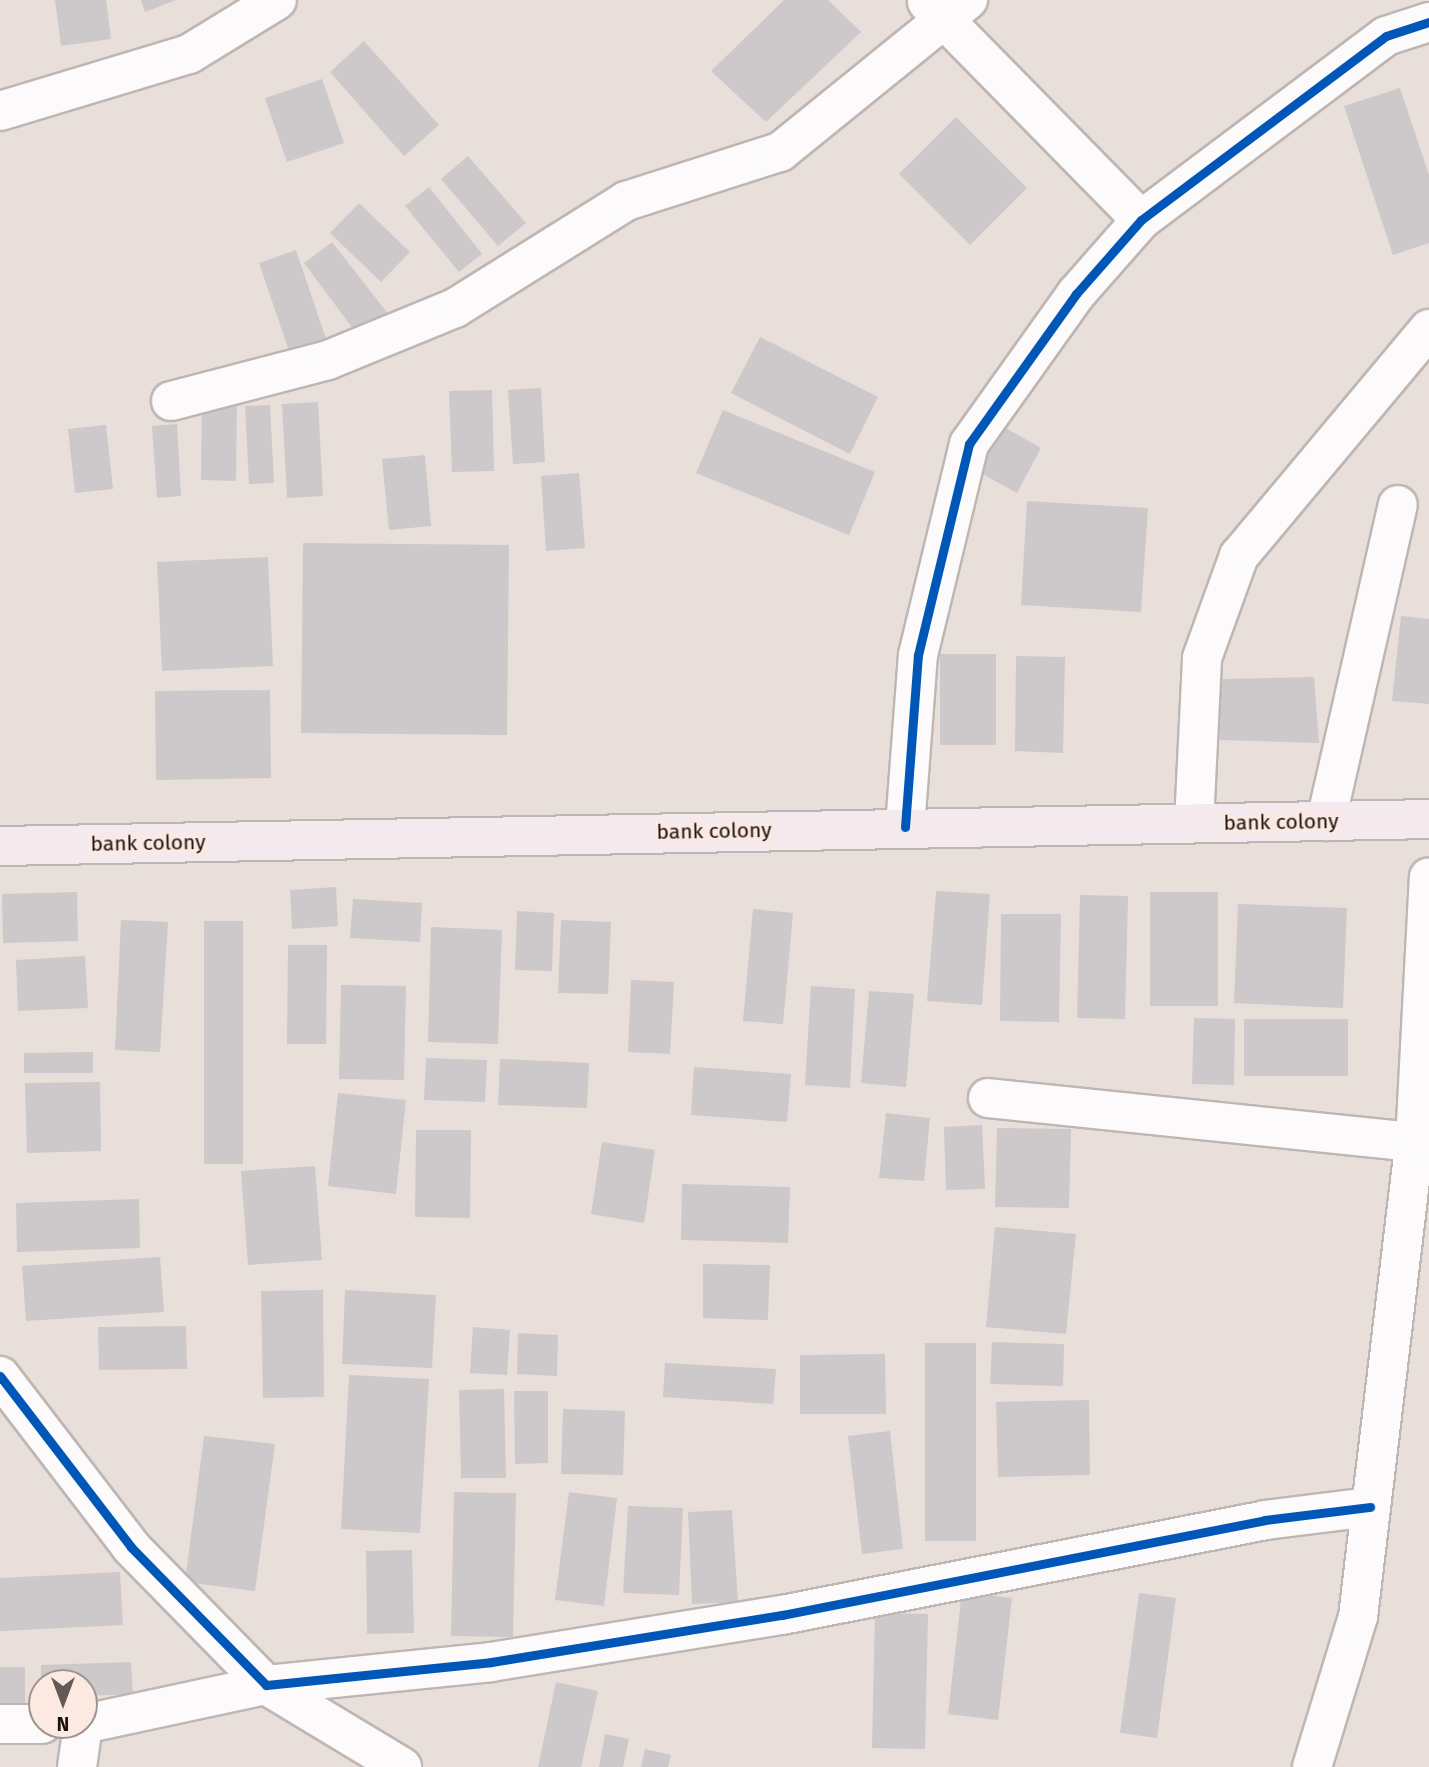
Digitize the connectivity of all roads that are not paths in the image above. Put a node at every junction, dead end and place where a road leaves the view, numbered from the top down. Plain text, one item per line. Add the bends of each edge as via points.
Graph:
1 (277, 0) edge
2 (946, 6) edge
3 (1429, 22) edge
4 (0, 111) edge
5 (1141, 220) junction
6 (1429, 329) edge
7 (171, 401) dead end
8 (1398, 505) dead end
9 (1429, 819) edge
10 (1325, 821) junction
11 (1194, 823) junction
12 (905, 827) junction
13 (0, 846) edge
14 (1429, 877) edge
15 (988, 1098) dead end
16 (1419, 1163) edge
17 (0, 1376) edge
18 (1370, 1507) junction
19 (266, 1685) junction
20 (98, 1721) edge
21 (0, 1724) edge
22 (28, 1724) edge
23 (82, 1739) edge
24 (77, 1767) edge
25 (402, 1767) edge
26 (1312, 1767) edge

1 - 4 street via 189,54
2 - 5 street
2 - 7 street via 780,152 626,201 455,308 328,360
3 - 5 street via 1386,36
5 - 12 street via 1076,294 969,444 918,654
6 - 11 street via 1240,556 1202,658
8 - 10 street
9 - 10 main road, bank colony
10 - 11 main road, bank colony
11 - 12 main road, bank colony
12 - 13 main road, bank colony
14 - 16 street
15 - 16 street
16 - 18 street
17 - 19 street via 131,1547
18 - 19 street via 1265,1520 782,1615 517,1658
18 - 26 street via 1358,1617
19 - 20 street
19 - 25 street
21 - 22 street
23 - 24 street

